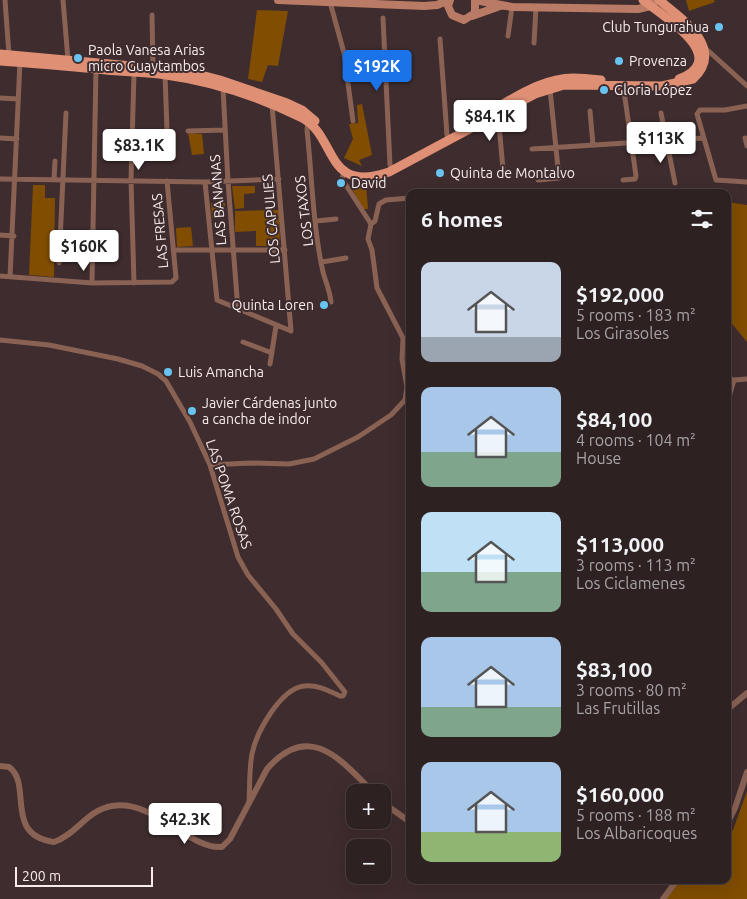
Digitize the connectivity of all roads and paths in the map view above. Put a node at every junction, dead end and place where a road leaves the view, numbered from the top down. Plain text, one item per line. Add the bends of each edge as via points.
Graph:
1 (5, 0) edge
2 (63, 0) edge
3 (278, 0) edge
4 (449, 0) edge
5 (475, 0) edge
6 (631, 0) edge
7 (652, 1) edge
8 (330, 2) junction
9 (560, 3) edge
10 (424, 6) junction
11 (502, 6) junction
12 (512, 7) junction
13 (536, 7) junction
14 (621, 8) junction
15 (452, 15) junction
16 (152, 16) dead end
17 (472, 16) junction
18 (383, 18) dead end
19 (508, 36) dead end
20 (440, 39) dead end
21 (534, 43) dead end
22 (699, 46) junction
23 (5, 54) edge
24 (68, 60) junction
25 (0, 61) edge
26 (20, 62) junction
27 (96, 66) junction
28 (152, 68) junction
29 (134, 73) junction
30 (165, 75) junction
31 (623, 83) junction
32 (747, 86) edge
33 (224, 88) junction
34 (550, 88) junction
35 (0, 98) edge
36 (18, 99) junction
37 (272, 105) junction
38 (747, 106) edge
39 (590, 111) dead end
40 (66, 113) dead end
41 (661, 113) dead end
42 (498, 114) junction
43 (310, 120) junction
44 (353, 121) dead end
45 (167, 130) dead end
46 (225, 130) junction
47 (188, 131) dead end
48 (0, 138) edge
49 (17, 138) junction
50 (445, 138) junction
51 (704, 138) junction
52 (745, 138) dead end
53 (666, 140) junction
54 (632, 141) junction
55 (593, 145) junction
56 (747, 146) edge
57 (557, 147) junction
58 (532, 149) dead end
59 (55, 161) dead end
60 (390, 165) junction
61 (503, 168) dead end
62 (345, 169) junction
63 (365, 174) junction
64 (16, 178) junction
65 (0, 179) edge
66 (54, 179) junction
67 (62, 179) junction
68 (279, 179) junction
69 (95, 180) junction
70 (131, 180) junction
71 (538, 180) dead end
72 (623, 180) dead end
73 (167, 181) junction
74 (205, 182) junction
75 (228, 182) junction
76 (747, 182) edge
77 (676, 183) dead end
78 (406, 199) edge
79 (336, 219) dead end
80 (316, 221) junction
81 (371, 224) junction
82 (0, 235) edge
83 (14, 236) junction
84 (212, 249) junction
85 (173, 250) junction
86 (286, 250) junction
87 (233, 251) junction
88 (346, 258) dead end
89 (322, 262) junction
90 (59, 263) dead end
91 (0, 276) edge
92 (10, 277) junction
93 (92, 282) junction
94 (134, 283) junction
95 (331, 302) dead end
96 (238, 310) junction
97 (276, 326) junction
98 (0, 340) edge
99 (243, 342) dead end
100 (272, 353) junction
101 (270, 364) dead end
102 (406, 378) edge
103 (731, 379) edge
104 (747, 379) edge
105 (734, 380) junction
106 (731, 390) edge
107 (406, 396) edge
108 (210, 465) junction
109 (747, 693) edge
110 (731, 706) edge
111 (0, 766) edge
112 (747, 772) edge
113 (365, 784) edge
114 (249, 806) junction
115 (391, 808) edge
116 (731, 816) edge
117 (406, 819) edge
118 (674, 884) edge
119 (663, 899) edge

1 - 23 street
2 - 24 street
3 - 8 main road
4 - 10 main road
4 - 15 main road
5 - 11 main road
5 - 17 main road via 476,9
6 - 14 main road
7 - 14 main road via 638,9
7 - 22 main road via 684,26
8 - 10 main road
8 - 44 street via 344,53
9 - 13 main road
9 - 14 main road
10 - 15 main road
11 - 12 main road
11 - 17 main road
12 - 13 main road
12 - 19 street
13 - 21 street
15 - 17 main road via 464,20
16 - 28 street
18 - 60 street
20 - 50 street
22 - 31 main road via 696,64 684,77 660,82
22 - 32 street
23 - 24 main road
24 - 27 main road
25 - 26 main road
26 - 27 main road
26 - 36 street
27 - 28 main road
27 - 29 main road
27 - 69 street
28 - 43 main road via 176,69 220,80 287,103 302,110
29 - 30 main road
29 - 70 street
30 - 33 main road
30 - 45 street
31 - 34 main road
31 - 50 main road via 573,78 552,81
31 - 54 street
33 - 37 main road
33 - 46 street, LAS BANANAS
34 - 42 main road
34 - 57 street
35 - 36 street
36 - 49 street
37 - 43 main road
37 - 68 street, LOS CAPULIES
38 - 51 street via 698,111
39 - 55 street
40 - 67 street
41 - 53 street
42 - 50 main road
42 - 61 street
43 - 62 main road via 335,162
43 - 80 street, LOS TAXOS
46 - 47 street
46 - 75 street, LAS BANANAS
48 - 49 street
49 - 64 street
50 - 60 main road
50 - 63 main road via 389,172
51 - 53 street
51 - 76 street via 718,180
52 - 56 street
53 - 54 street
53 - 77 street
54 - 55 street
54 - 72 street via 636,176 635,179
55 - 57 street
57 - 58 street
57 - 71 street via 559,178
59 - 66 street
60 - 63 main road
62 - 63 main road
62 - 81 street via 342,179
64 - 65 street
64 - 66 street
64 - 83 street
66 - 67 street
67 - 69 street
67 - 90 street
68 - 75 street
68 - 86 street, LOS CAPULIES
69 - 70 street
69 - 93 street
70 - 73 street
70 - 94 street
73 - 74 street
73 - 85 street, LAS FRESAS
74 - 75 street
74 - 84 street
75 - 87 street, LAS BANANAS
78 - 81 street via 381,202
79 - 80 street
80 - 89 street, LOS TAXOS
81 - 102 street via 368,239 374,278 403,338 402,359
82 - 83 street
83 - 92 street
84 - 85 street
84 - 87 street
84 - 96 street via 216,300
85 - 94 street, LAS FRESAS via 176,278 172,282
86 - 87 street
86 - 97 street, LOS CAPULIES via 292,331
87 - 96 street, LAS BANANAS
88 - 89 street
89 - 95 street, LOS TAXOS
91 - 92 street
92 - 93 street
93 - 94 street
96 - 97 street
97 - 100 street
98 - 108 street, LAS POMA ROSAS via 49,345 118,359 158,374 174,391
99 - 100 street
100 - 101 street
103 - 105 street
104 - 105 street
105 - 106 street
107 - 108 street via 391,415 358,437 314,459 289,464
108 - 114 street, LAS POMA ROSAS via 238,558 293,634 322,663 344,692 340,696 321,688 303,686 284,697 256,741
109 - 110 street
111 - 114 street via 9,767 16,776 27,826 32,833 47,841 62,839 97,811 131,806 209,846 222,847
112 - 116 street
113 - 114 street via 334,754 312,746 287,753 274,761
115 - 117 street
118 - 119 street

